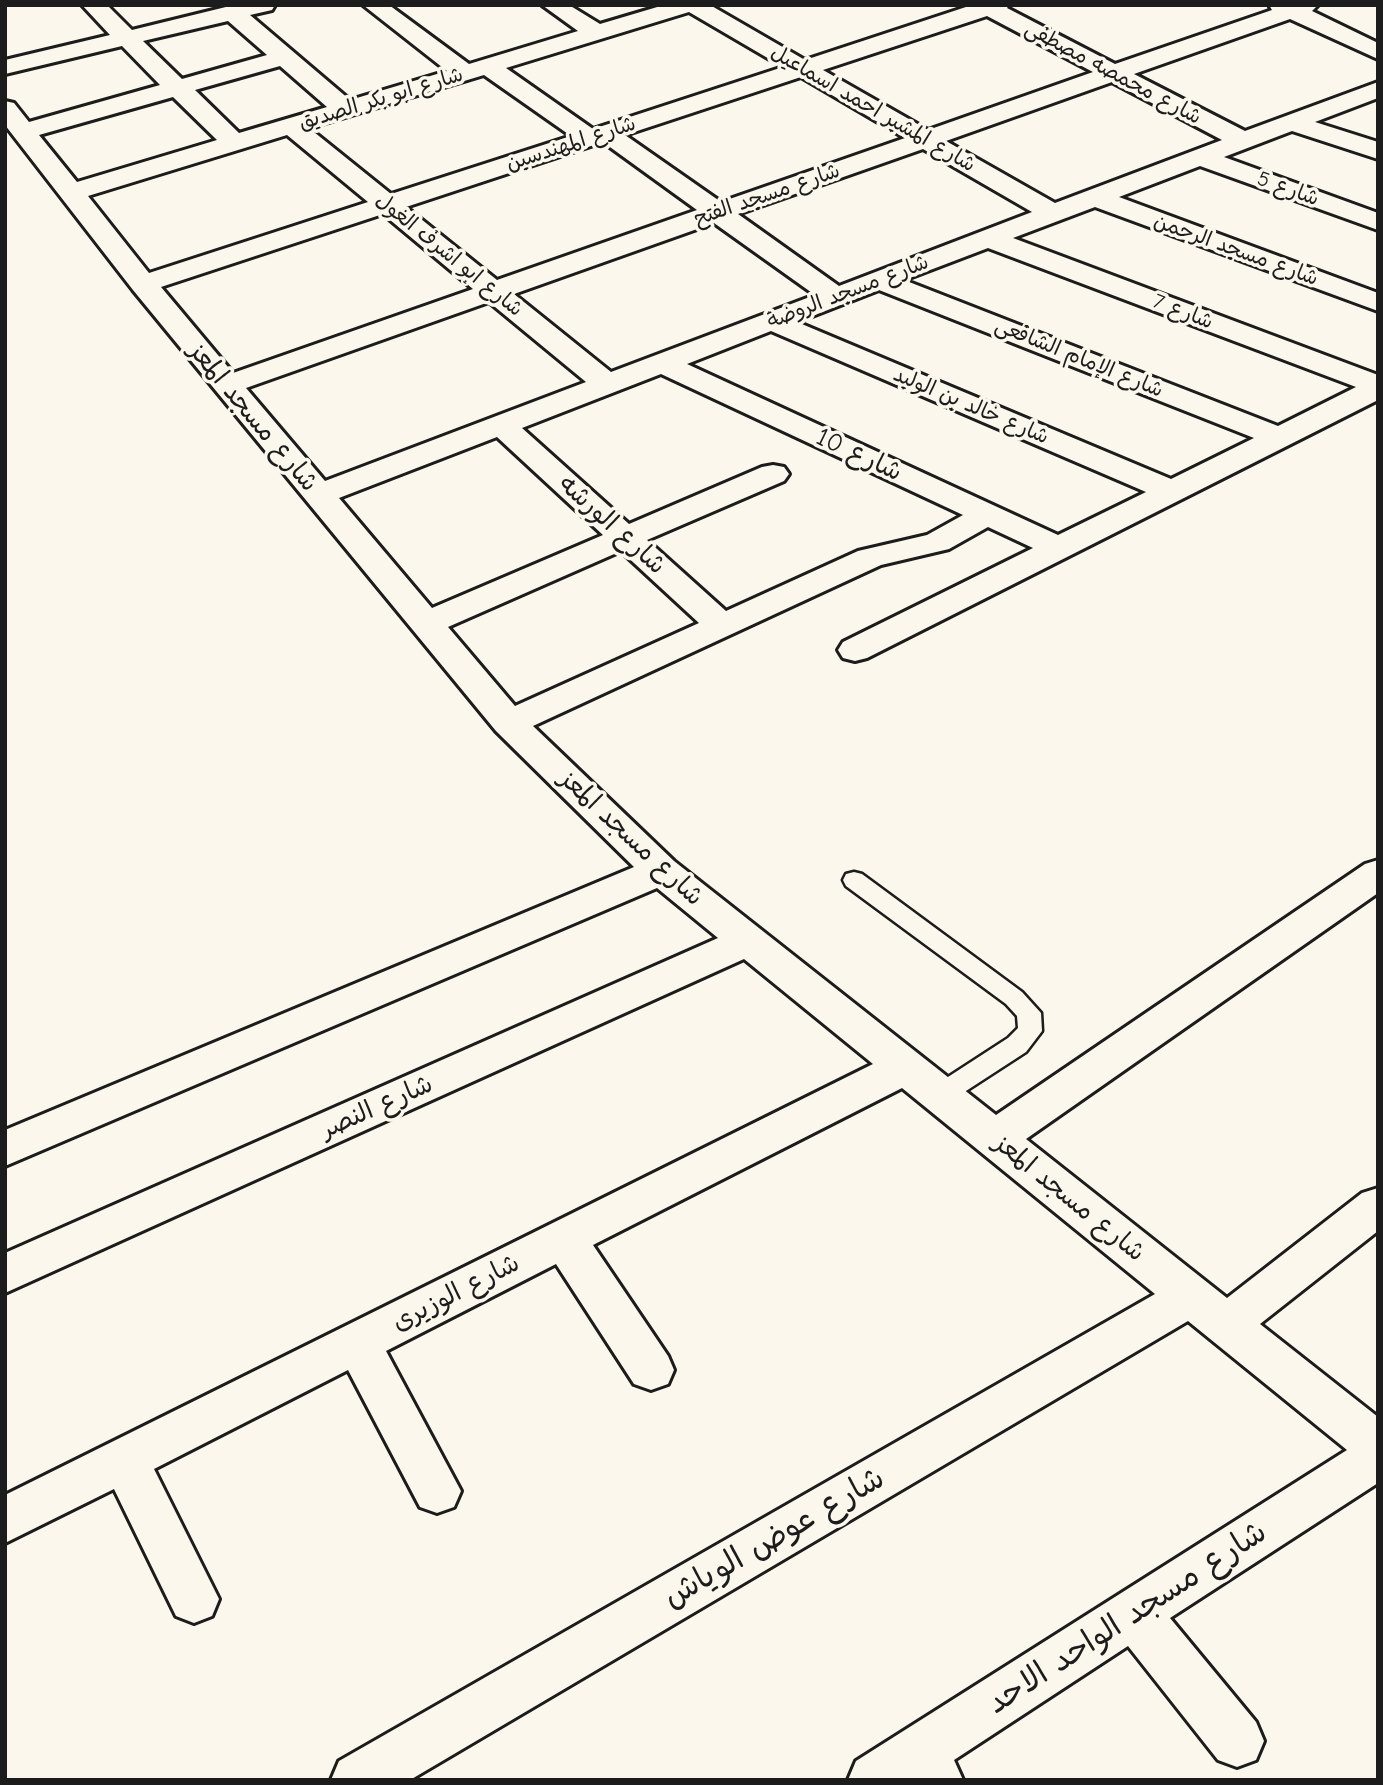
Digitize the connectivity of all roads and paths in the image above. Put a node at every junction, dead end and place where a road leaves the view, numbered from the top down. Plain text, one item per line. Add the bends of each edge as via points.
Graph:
1 (93, 5) edge
2 (374, 5) edge
3 (553, 5) edge
4 (691, 5) edge
5 (990, 6) edge
6 (1293, 7) edge
7 (246, 8) edge
8 (597, 33) junction
9 (127, 38) junction
10 (1378, 52) edge
11 (285, 57) junction
12 (5, 67) edge
13 (802, 68) junction
14 (476, 70) junction
15 (1114, 73) junction
16 (178, 87) junction
17 (1376, 90) edge
18 (345, 109) junction
19 (1291, 122) junction
20 (15, 125) edge
21 (290, 126) junction
22 (598, 135) junction
23 (925, 140) junction
24 (1242, 140) junction
25 (234, 143) junction
26 (1378, 151) edge
27 (1199, 157) junction
28 (73, 192) junction
29 (1094, 197) junction
30 (387, 204) junction
31 (718, 213) junction
32 (1053, 213) junction
33 (1378, 222) edge
34 (987, 238) junction
35 (879, 280) junction
36 (143, 284) junction
37 (494, 292) junction
38 (835, 296) junction
39 (1378, 303) edge
40 (771, 321) junction
41 (661, 363) junction
42 (607, 384) junction
43 (227, 385) junction
44 (1378, 387) edge
45 (501, 425) junction
46 (1279, 437) junction
47 (773, 474) dead end
48 (1171, 491) junction
49 (318, 495) junction
50 (987, 515) junction
51 (627, 539) junction
52 (1057, 548) junction
53 (425, 624) junction
54 (723, 625) junction
55 (855, 650) dead end
56 (509, 723) junction
57 (661, 871) junction
58 (1378, 874) edge
59 (854, 880) dead end
60 (748, 941) junction
61 (906, 1067) junction
62 (940, 1095) junction
63 (995, 1138) junction
64 (5, 1149) edge
65 (1378, 1206) edge
66 (564, 1239) junction
67 (5, 1274) edge
68 (1208, 1310) junction
69 (357, 1343) junction
70 (651, 1370) dead end
71 (1378, 1446) edge
72 (1378, 1455) edge
73 (124, 1460) junction
74 (437, 1491) dead end
75 (5, 1520) edge
76 (194, 1599) dead end
77 (1135, 1613) junction
78 (1237, 1741) dead end
79 (909, 1771) edge
80 (358, 1780) edge

1 - 9 street
2 - 14 street
3 - 8 street
4 - 8 street, شارع ابو بكر الصديق
4 - 13 street, شارع المشير احمد اسماعيل
5 - 13 street, شارع المهندسين
5 - 15 street, شارع محمصه مصطفى
6 - 10 street
6 - 15 street, شارع مسجد الفتح
7 - 9 street
7 - 11 street
8 - 14 street, شارع ابو بكر الصديق
9 - 12 street
9 - 16 street
11 - 16 street
11 - 18 street
13 - 22 street, شارع المهندسين
13 - 23 street, شارع المشير احمد اسماعيل
14 - 18 street, شارع ابو بكر الصديق
14 - 22 street
15 - 23 street, شارع مسجد الفتح
15 - 24 street, شارع محمصه مصطفى
16 - 20 street
16 - 25 street
17 - 19 street, شارع مسجد الروضة
18 - 21 street, شارع ابو بكر الصديق
19 - 24 street, شارع مسجد الروضة
19 - 26 street
20 - 28 street, شارع مسجد المعز
21 - 25 street, شارع ابو بكر الصديق
21 - 30 street, شارع ابو اشرف الغول
22 - 30 street, شارع المهندسين
22 - 31 street
23 - 31 street, شارع مسجد الفتح
23 - 32 street, شارع المشير احمد اسماعيل
24 - 27 street, شارع مسجد الروضة
25 - 28 street, شارع ابو بكر الصديق
27 - 29 street, شارع مسجد الروضة
27 - 33 street, شارع 5
28 - 36 street, شارع مسجد المعز
29 - 32 street, شارع مسجد الروضة
29 - 39 street, شارع مسجد الرحمن
30 - 36 street, شارع المهندسين
30 - 37 street, شارع ابو اشرف الغول
31 - 37 street, شارع مسجد الفتح
31 - 38 street
32 - 34 street, شارع مسجد الروضة
34 - 35 street, شارع مسجد الروضة
34 - 44 street, شارع 7
35 - 38 street, شارع مسجد الروضة
35 - 46 street, شارع الإمام الشافعى
36 - 43 street, شارع مسجد المعز
37 - 42 street, شارع ابو اشرف الغول
37 - 43 street, شارع مسجد الفتح
38 - 40 street, شارع مسجد الروضة
40 - 41 street, شارع مسجد الروضة
40 - 48 street, شارع خالد بن الوليد
41 - 42 street, شارع مسجد الروضة
41 - 50 street, شارع 10
42 - 45 street, شارع مسجد الروضة
43 - 49 street, شارع مسجد المعز
44 - 46 street
45 - 49 street, شارع مسجد الروضة
45 - 51 street, شارع الورشه
46 - 48 street
47 - 51 street
48 - 52 street
49 - 53 street, شارع مسجد المعز
50 - 52 street, شارع 10
50 - 54 street via 938,542 870,558
51 - 53 street
51 - 54 street, شارع الورشه
52 - 55 street
53 - 56 street, شارع مسجد المعز
54 - 56 street
56 - 57 street, شارع مسجد المعز
57 - 60 street, شارع مسجد المعز
57 - 64 street
58 - 63 street
59 - 62 lane via 1029,1013 1030,1031 1017,1045
60 - 61 street, شارع مسجد المعز
60 - 67 street, شارع النصر
61 - 62 street, شارع مسجد المعز
61 - 66 street, شارع الوزيرى
62 - 63 street, شارع مسجد المعز
63 - 68 street, شارع مسجد المعز
65 - 68 street, شارع عوض الوياش
66 - 69 street, شارع الوزيرى
66 - 70 street
68 - 71 street, شارع مسجد المعز
68 - 80 street, شارع عوض الوياش
69 - 73 street, شارع الوزيرى
69 - 74 street
72 - 77 street, شارع مسجد الواحد الاحد
73 - 75 street, شارع الوزيرى
73 - 76 street
77 - 78 street
77 - 79 street, شارع مسجد الواحد الاحد

